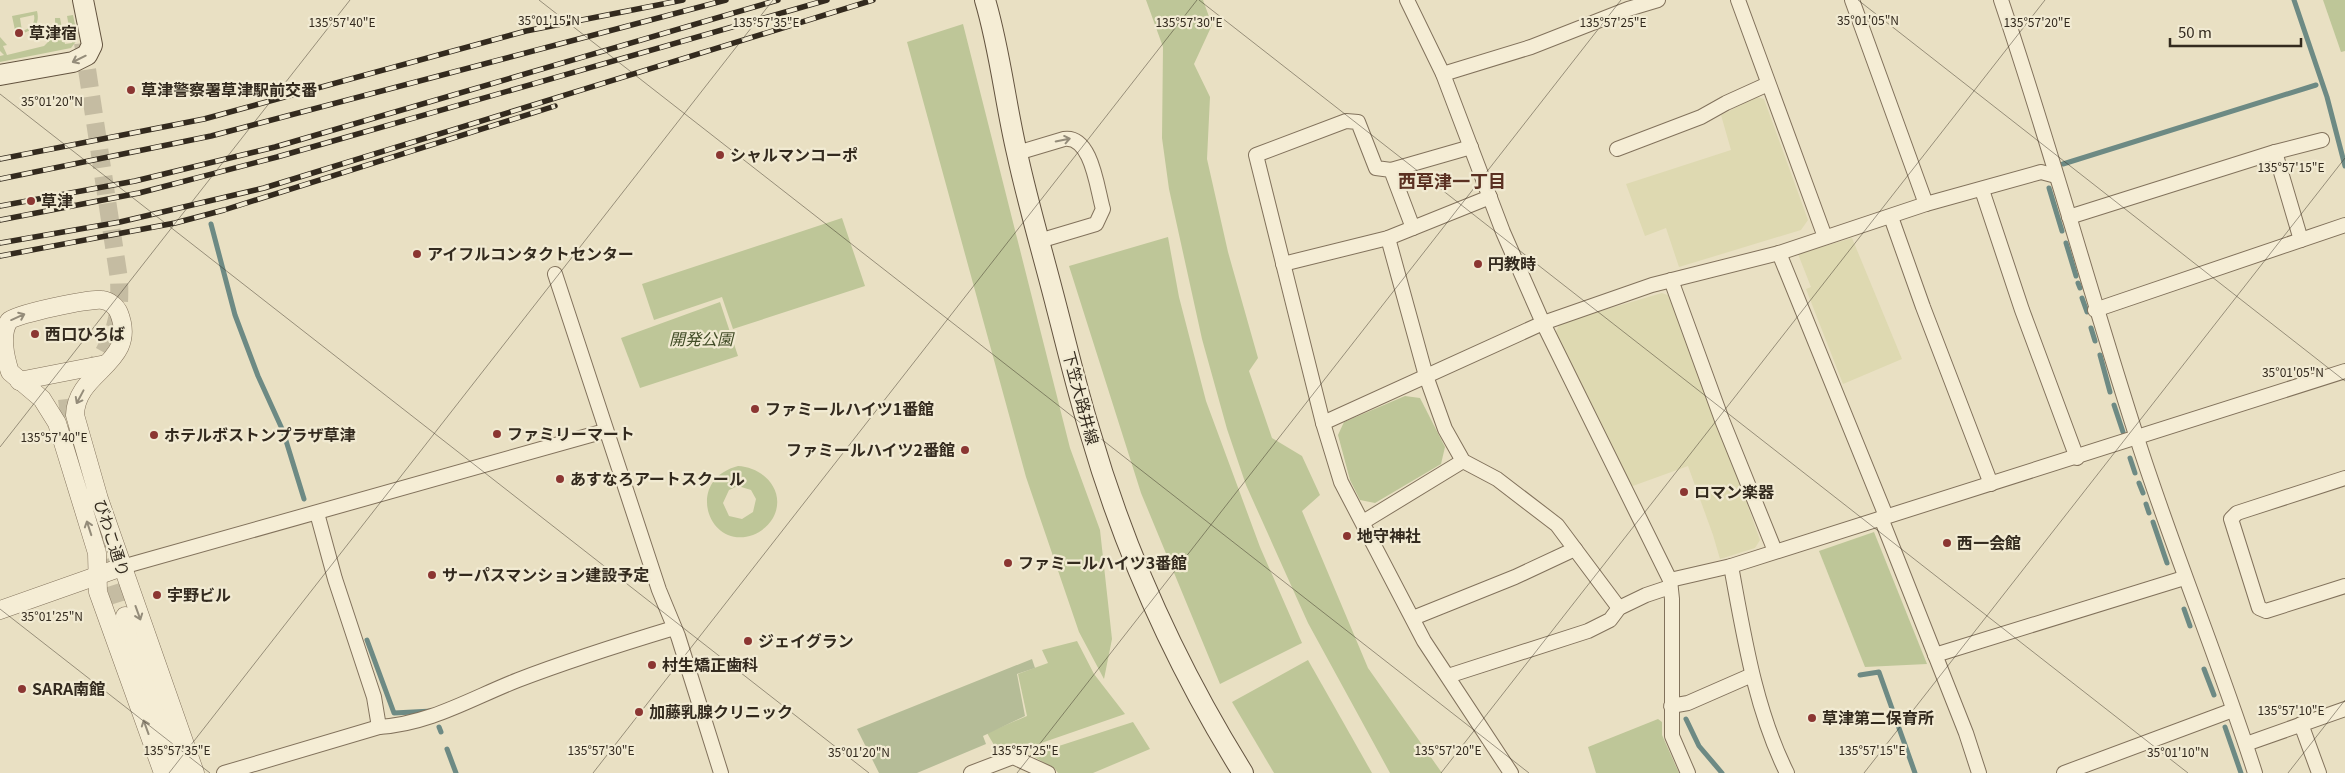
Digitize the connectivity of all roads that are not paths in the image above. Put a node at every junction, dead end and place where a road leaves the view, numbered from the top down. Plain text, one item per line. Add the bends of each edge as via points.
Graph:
1 (83, 0) edge
2 (984, 0) edge
3 (1407, 0) edge
4 (1658, 0) edge
5 (1738, 0) edge
6 (1852, 0) edge
7 (2001, 0) edge
8 (1627, 4) edge
9 (1443, 74) junction
10 (0, 75) edge
11 (1768, 84) junction
12 (2322, 140) dead end
13 (1471, 147) junction
14 (1617, 149) dead end
15 (2275, 152) junction
16 (1016, 153) junction
17 (1391, 170) junction
18 (2056, 176) junction
19 (1982, 190) junction
20 (1490, 197) junction
21 (1926, 204) junction
22 (1891, 217) junction
23 (2069, 217) junction
24 (2345, 225) edge
25 (1413, 228) junction
26 (1825, 237) junction
27 (1388, 238) junction
28 (2301, 240) junction
29 (1039, 242) junction
30 (1779, 253) junction
31 (1282, 264) junction
32 (555, 274) dead end
33 (1672, 280) junction
34 (2095, 310) junction
35 (1543, 322) junction
36 (106, 364) junction
37 (2345, 371) edge
38 (9, 376) edge
39 (1426, 376) junction
40 (1323, 423) junction
41 (605, 431) junction
42 (2137, 439) junction
43 (2077, 458) junction
44 (1463, 461) junction
45 (2345, 478) edge
46 (1991, 484) junction
47 (317, 512) junction
48 (1884, 517) junction
49 (1363, 522) junction
50 (1575, 549) junction
51 (1774, 551) junction
52 (1731, 566) junction
53 (122, 567) junction
54 (97, 576) junction
55 (2184, 578) junction
56 (1670, 584) junction
57 (2345, 586) edge
58 (1619, 608) junction
59 (0, 610) edge
60 (125, 616) tunnel mouth
61 (1413, 618) junction
62 (674, 628) junction
63 (1935, 654) junction
64 (1752, 675) junction
65 (1448, 676) junction
66 (1671, 706) junction
67 (2345, 709) edge
68 (2233, 710) junction
69 (2301, 724) junction
70 (379, 727) junction
71 (2246, 744) junction
72 (163, 773) edge
73 (178, 773) edge
74 (195, 773) edge
75 (224, 773) edge
76 (721, 773) edge
77 (971, 773) edge
78 (1048, 773) edge
79 (1243, 773) edge
80 (1512, 773) edge
81 (1688, 773) edge
82 (1787, 773) edge
83 (1979, 773) edge
84 (2064, 773) edge
85 (2255, 773) edge
86 (2319, 773) edge

1 -> 10 main road via 92,45 83,59
2 - 16 main road, 下笠大路井線 via 1003,73
3 - 9 street
4 - 8 street
5 - 11 street
6 - 21 street
7 - 18 street
8 - 9 street via 1530,47
9 - 13 street
11 - 14 street via 1701,118
11 - 26 street
12 - 15 street
13 - 17 street
13 - 20 street
15 - 23 street
15 - 28 street
16 - 29 main road, 下笠大路井線
16 -> 29 street via 1064,139 1080,142 1087,151 1103,210 1096,224
17 - 25 street
17 - 31 street via 1376,168 1358,122 1346,120 1256,155
18 - 19 street via 2041,172
18 - 23 street
19 - 21 street
19 - 43 street
20 - 25 street
20 - 35 street
21 - 22 street
22 - 26 street
22 - 46 street
23 - 34 street
24 - 28 street
25 - 27 street
26 - 30 street
27 - 31 street
27 - 39 street
28 - 34 street
29 - 79 main road, 下笠大路井線 via 1090,433 1122,528 1192,688
30 - 33 street
30 - 48 street
31 - 40 street
32 - 41 street
33 - 35 street
33 - 51 street via 1722,420
34 - 42 street
35 - 39 street
35 - 56 street
36 - 38 street
38 -> 36 street, びわこ通り via 3,333 9,321 14,317 95,299 109,302 118,312 124,341
36 -> 53 street, びわこ通り via 83,391 77,401 75,415
37 - 42 street
54 -> 38 street, びわこ通り via 97,553 57,423 42,399
39 - 40 street
39 - 44 street via 1444,429
40 - 49 street via 1351,512
41 - 47 street
41 - 62 street
42 - 43 street
42 - 55 street
43 - 46 street
44 - 49 street
44 - 50 street via 1497,479 1557,525
45 - 57 street via 2237,513 2231,519 2259,608 2266,611
46 - 48 street
47 - 53 street
47 - 70 street via 335,579 374,697
48 - 51 street
48 - 63 street
49 - 61 street
50 - 58 street
50 - 61 street
51 - 52 street
52 - 56 street
52 - 64 street
53 - 54 street
53 -> 74 street, びわこ通り
54 - 59 street
72 -> 54 street, びわこ通り via 98,592
55 - 63 street
55 - 68 street
56 - 58 street
56 - 66 street
58 - 65 street via 1610,620 1588,631
60 - 73 street
61 - 65 street
62 - 70 street via 576,658 472,698 441,714 402,726
62 - 76 street
63 - 83 street
64 - 66 street via 1688,703
64 - 82 street
65 - 80 street
66 - 81 street via 1672,736
67 - 69 street
68 - 71 street
68 - 84 street
69 - 71 street
69 - 86 street
70 - 75 street
71 - 85 street
77 - 78 street via 1013,757

